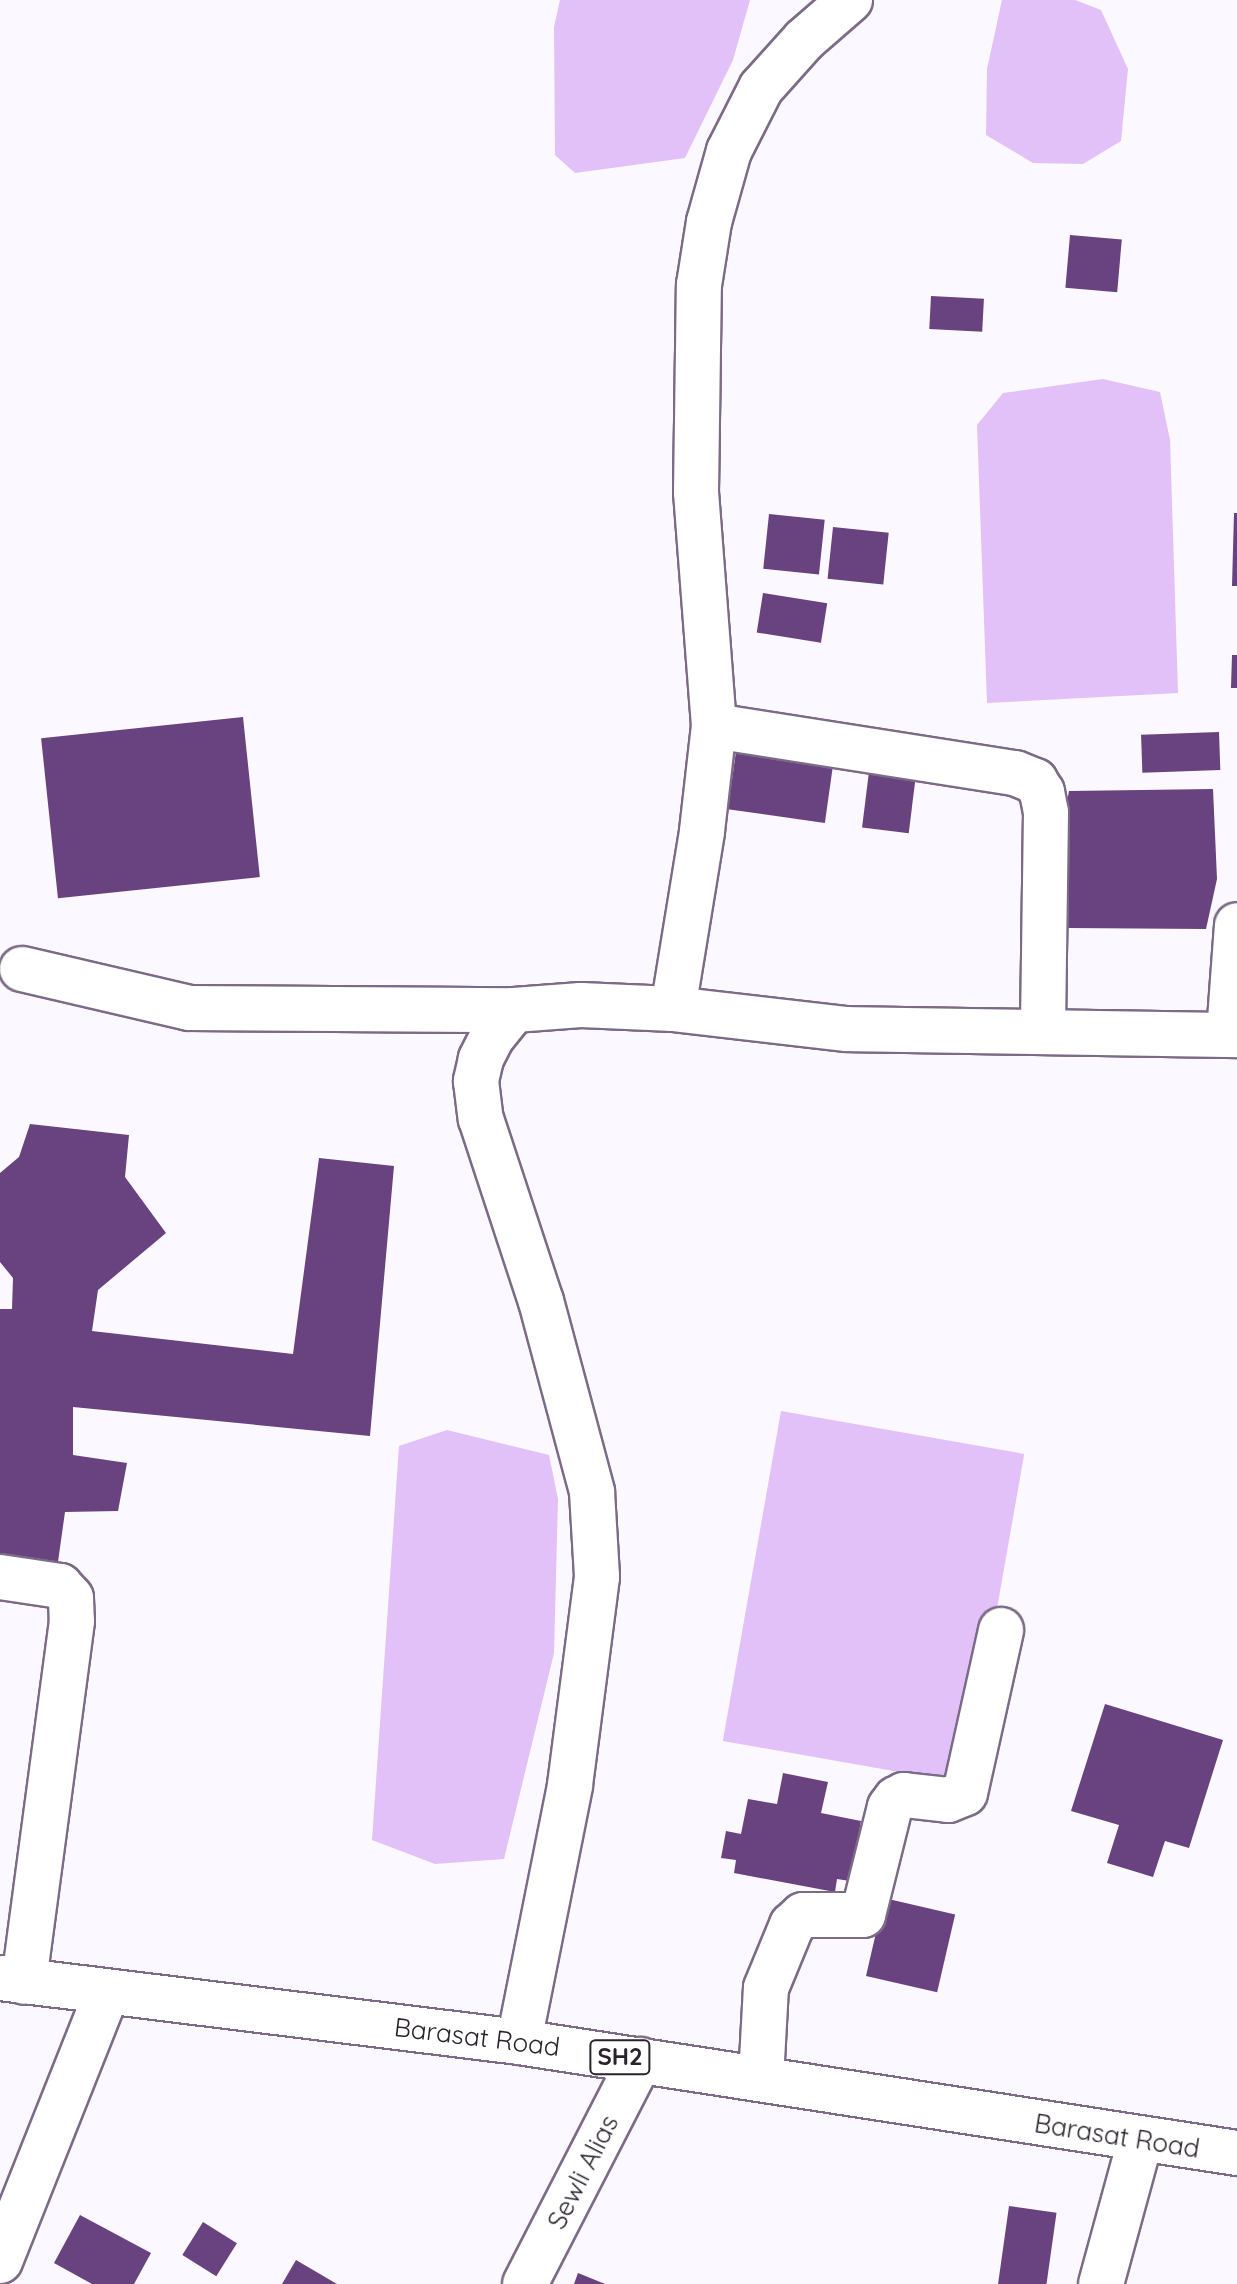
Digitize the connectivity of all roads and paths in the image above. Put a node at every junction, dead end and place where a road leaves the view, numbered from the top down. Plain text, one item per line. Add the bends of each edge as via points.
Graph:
1 (850, 0) edge
2 (714, 726) junction
3 (1237, 925) edge
4 (22, 969) dead end
5 (673, 1009) junction
6 (514, 1010) junction
7 (1043, 1030) junction
8 (1233, 1034) edge
9 (0, 1577) edge
10 (1001, 1630) dead end
11 (12, 1980) edge
12 (107, 1992) junction
13 (519, 2042) junction
14 (640, 2060) junction
15 (761, 2079) junction
16 (1140, 2141) junction
17 (1237, 2153) edge
18 (0, 2261) edge
19 (525, 2284) edge
20 (1101, 2284) edge

1 - 2 street via 761,88 729,151 709,222 699,285 696,492
2 - 5 street
2 - 7 street via 1015,773 1035,781 1046,812
3 - 8 street
4 - 6 street via 189,1008
5 - 6 street via 581,1005
5 - 7 street via 847,1029
6 - 13 street via 481,1059 476,1081 481,1119 541,1301 592,1492 597,1577 570,1786
7 - 8 street
9 - 11 street via 60,1586 71,1598 72,1621
10 - 15 street via 965,1793 948,1800 904,1795 896,1799 867,1910 856,1916 803,1915 792,1925 766,1988
11 - 12 street, Barasat Road / SH2
12 - 13 street, Barasat Road / SH2
12 - 18 street
13 - 14 street, Barasat Road / SH2
14 - 15 street, Barasat Road / SH2
14 - 19 street, Sewli Alias
15 - 16 street, Barasat Road / SH2
16 - 17 street, Barasat Road / SH2
16 - 20 street

